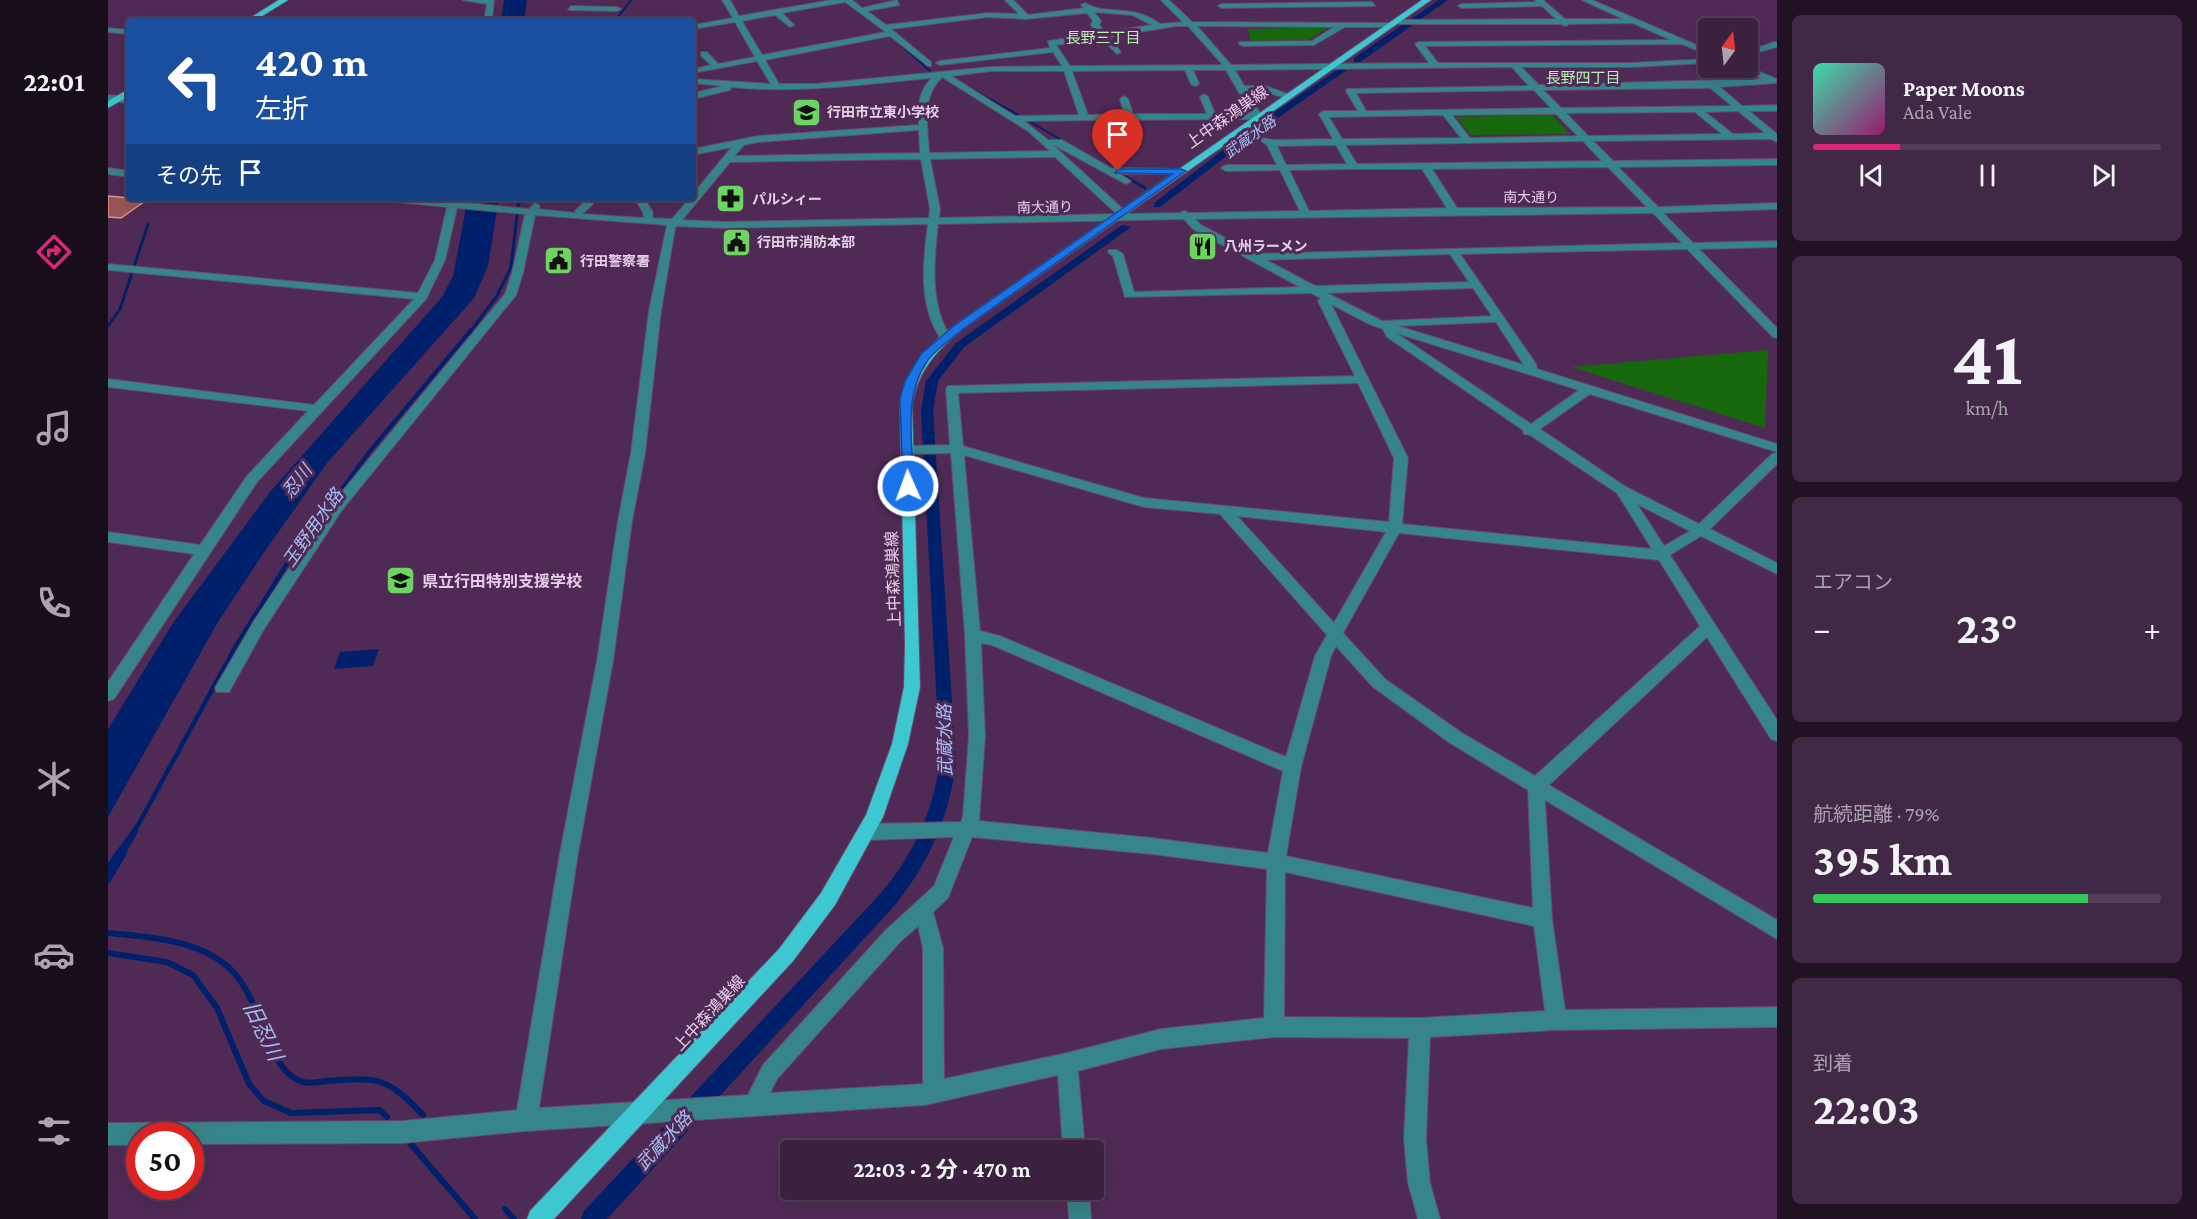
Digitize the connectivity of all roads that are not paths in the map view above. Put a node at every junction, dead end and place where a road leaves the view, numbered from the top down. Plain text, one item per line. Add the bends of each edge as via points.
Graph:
1 (284, 0) edge
2 (466, 0) edge
3 (624, 0) edge
4 (726, 0) edge
5 (844, 0) edge
6 (1011, 0) edge
7 (1082, 0) edge
8 (1117, 0) edge
9 (1165, 0) edge
10 (1427, 0) edge
11 (1586, 0) edge
12 (897, 1) edge
13 (1318, 2) edge
14 (1376, 2) edge
15 (1509, 2) edge
16 (1541, 2) edge
17 (1221, 3) edge
18 (571, 8) dead end
19 (617, 9) junction
20 (1089, 9) junction
21 (1123, 9) junction
22 (861, 10) junction
23 (1363, 11) dead end
24 (776, 12) junction
25 (1026, 17) junction
26 (254, 18) edge
27 (488, 18) edge
28 (610, 18) edge
29 (1353, 18) dead end
30 (737, 20) junction
31 (1634, 21) junction
32 (1563, 22) junction
33 (1396, 23) junction
34 (1479, 23) junction
35 (1232, 24) junction
36 (1344, 24) junction
37 (790, 25) dead end
38 (1189, 25) junction
39 (696, 27) edge
40 (1159, 27) junction
41 (1570, 28) dead end
42 (108, 30) edge
43 (126, 32) edge
44 (888, 32) junction
45 (1578, 35) dead end
46 (1102, 36) junction
47 (1585, 42) junction
48 (1683, 42) junction
49 (1777, 44) edge
50 (1698, 49) edge
51 (1054, 50) junction
52 (1594, 50) dead end
53 (1758, 50) edge
54 (1118, 52) dead end
55 (704, 54) dead end
56 (1250, 55) junction
57 (1010, 56) junction
58 (1602, 57) dead end
59 (760, 58) junction
60 (1060, 58) junction
61 (1698, 62) edge
62 (928, 64) junction
63 (1435, 65) junction
64 (1514, 65) junction
65 (1333, 66) junction
66 (717, 67) junction
67 (1188, 67) junction
68 (1229, 67) junction
69 (1067, 68) junction
70 (1615, 69) junction
71 (696, 70) edge
72 (940, 73) junction
73 (1758, 74) edge
74 (1627, 79) dead end
75 (696, 81) edge
76 (1776, 82) edge
77 (1195, 84) dead end
78 (1712, 85) junction
79 (736, 86) junction
80 (1635, 86) junction
81 (1535, 87) junction
82 (777, 88) junction
83 (1241, 88) junction
84 (126, 95) edge
85 (696, 95) edge
86 (1290, 96) junction
87 (1204, 97) dead end
88 (108, 98) edge
89 (118, 99) junction
90 (1124, 99) dead end
91 (126, 100) edge
92 (108, 105) edge
93 (1777, 108) edge
94 (1697, 109) junction
95 (1740, 109) junction
96 (1557, 110) junction
97 (1446, 112) junction
98 (1211, 114) junction
99 (1364, 114) junction
100 (1129, 115) junction
101 (1258, 115) junction
102 (1084, 116) junction
103 (1102, 116) junction
104 (1016, 118) junction
105 (922, 127) junction
106 (1107, 134) dead end
107 (1730, 136) junction
108 (1583, 137) junction
109 (1775, 137) edge
110 (1467, 139) junction
111 (1046, 141) junction
112 (1339, 141) junction
113 (741, 142) junction
114 (696, 151) edge
115 (1060, 154) junction
116 (925, 156) junction
117 (725, 159) junction
118 (1777, 162) edge
119 (1608, 163) junction
120 (108, 166) edge
121 (1354, 167) junction
122 (1426, 167) junction
123 (126, 168) edge
124 (1226, 168) dead end
125 (1282, 169) junction
126 (108, 171) edge
127 (1114, 171) junction
128 (1181, 171) junction
129 (126, 174) edge
130 (1126, 181) dead end
131 (696, 194) edge
132 (1777, 200) edge
133 (455, 201) edge
134 (586, 201) edge
135 (641, 201) edge
136 (690, 201) edge
137 (1777, 206) edge
138 (1650, 207) junction
139 (518, 208) junction
140 (1452, 209) junction
141 (580, 211) junction
142 (1305, 211) junction
143 (1185, 215) junction
144 (1117, 216) junction
145 (648, 217) junction
146 (933, 219) junction
147 (674, 221) junction
148 (1777, 244) edge
149 (1690, 246) junction
150 (1453, 251) junction
151 (1113, 252) dead end
152 (1253, 257) junction
153 (108, 267) edge
154 (1475, 285) junction
155 (1313, 289) junction
156 (422, 297) junction
157 (1329, 298) junction
158 (1498, 319) junction
159 (1386, 326) junction
160 (1777, 335) edge
161 (945, 337) junction
162 (1532, 373) junction
163 (1361, 379) junction
164 (108, 383) edge
165 (1587, 390) junction
166 (319, 409) junction
167 (1529, 430) junction
168 (1777, 448) edge
169 (951, 449) junction
170 (913, 450) junction
171 (1777, 457) edge
172 (1621, 490) junction
173 (1225, 512) junction
174 (1395, 528) junction
175 (1701, 530) junction
176 (108, 537) edge
177 (204, 550) junction
178 (1660, 555) junction
179 (1777, 569) edge
180 (1708, 627) junction
181 (1335, 634) junction
182 (973, 635) junction
183 (223, 688) dead end
184 (108, 696) edge
185 (1777, 734) edge
186 (1292, 767) junction
187 (1536, 786) junction
188 (959, 831) junction
189 (867, 832) junction
190 (1276, 862) junction
191 (923, 911) junction
192 (1543, 919) junction
193 (1777, 930) edge
194 (1777, 1017) edge
195 (1556, 1020) junction
196 (1274, 1027) junction
197 (1420, 1028) junction
198 (1067, 1063) junction
199 (934, 1092) junction
200 (756, 1105) junction
201 (640, 1112) junction
202 (526, 1120) junction
203 (108, 1134) edge
204 (1073, 1140) edge
205 (1079, 1200) edge
206 (538, 1219) edge
207 (1080, 1219) edge
208 (1429, 1219) edge

1 - 26 main road
2 - 27 street via 491,2
3 - 19 street
4 - 30 street
5 - 22 street
5 - 24 street
6 - 25 street
7 - 20 street
8 - 21 street
9 - 38 street
10 - 33 main road, 上中森鴻巣線
11 - 31 street
12 - 22 street
13 - 14 street
13 - 17 street
14 - 23 street
15 - 16 street
15 - 34 street via 1462,6
16 - 32 street
17 - 35 street
18 - 19 street
19 - 28 street
20 - 21 street
20 - 25 street
20 - 46 street
21 - 40 street via 1146,14
22 - 44 street
24 - 30 street
24 - 37 street
25 - 44 street via 988,15
29 - 36 street
30 - 39 street
30 - 59 street
31 - 32 street
31 - 48 street
32 - 34 street
32 - 41 street
33 - 34 street
33 - 36 street
33 - 65 main road, 上中森鴻巣線
35 - 36 street
35 - 38 street
35 - 56 street
36 - 56 street via 1314,42
38 - 40 street
38 - 68 street
40 - 46 street
42 - 43 street
44 - 59 street
44 - 62 street
45 - 47 street
46 - 51 street via 1051,43
46 - 54 street
47 - 48 street
47 - 52 street
47 - 63 street via 1419,44
48 - 50 street
49 - 53 street
51 - 57 street
51 - 60 street
55 - 66 street
56 - 65 street
56 - 68 street
57 - 60 street via 1028,62
57 - 62 street
58 - 70 street
59 - 66 street
59 - 82 street
60 - 69 street
61 - 70 street
62 - 72 street
63 - 64 street
63 - 65 street
64 - 70 street
64 - 81 street
65 - 86 main road, 上中森鴻巣線
66 - 71 street
67 - 68 street
67 - 69 street
67 - 77 street
68 - 83 street
69 - 72 street
69 - 102 street
72 - 82 street
72 - 104 street
72 - 105 street via 928,86 922,104
73 - 76 street
74 - 80 street
75 - 79 street
76 - 78 street
78 - 80 street
78 - 95 street
79 - 82 street
79 - 85 street
80 - 81 street
81 - 96 street
81 - 99 street via 1350,91
83 - 86 street via 1265,88
83 - 101 street
84 - 89 main road
86 - 101 main road, 上中森鴻巣線
87 - 98 street
88 - 89 street
89 - 91 street
89 - 92 main road
90 - 100 street
93 - 95 street
94 - 95 street
94 - 96 street
94 - 107 street
95 - 109 street
96 - 97 street
96 - 108 street
97 - 99 street
97 - 110 street
98 - 100 street
98 - 101 street
99 - 112 street via 1323,114
100 - 103 street
101 - 128 main road, 上中森鴻巣線
102 - 103 street
102 - 104 street
103 - 106 street
104 - 111 street
105 - 113 street
105 - 116 street
107 - 108 street
107 - 109 street
108 - 110 street
108 - 119 street
110 - 112 street
111 - 115 street
111 - 127 street via 1059,142
112 - 121 street
112 - 125 street via 1268,141
113 - 114 street
113 - 117 street
115 - 116 street
115 - 144 street
116 - 117 street
116 - 146 street
117 - 131 street
118 - 119 street
119 - 122 street
119 - 138 street
120 - 123 street
121 - 122 street
121 - 125 street
122 - 140 street
124 - 125 street
125 - 142 street
126 - 129 street
127 - 128 street
127 - 130 street
128 - 144 main road, 上中森鴻巣線
132 - 138 street, 南大通り
133 - 139 street, 南大通り
133 - 156 street via 440,260
134 - 141 street via 588,204
135 - 145 street
136 - 147 street
137 - 138 street, 南大通り
138 - 140 street, 南大通り
138 - 149 street
139 - 141 street, 南大通り
139 - 147 street, 南大通り
139 - 183 street via 516,283 510,295 337,507 259,625
140 - 142 street, 南大通り
141 - 145 street, 南大通り
142 - 143 street, 南大通り
143 - 144 street, 南大通り
143 - 152 street via 1197,227
144 - 146 street, 南大通り
144 - 161 main road, 上中森鴻巣線
145 - 147 street, 南大通り
146 - 147 street, 南大通り
146 - 161 street via 927,270 935,318
147 - 202 street via 655,311 638,453 605,661
148 - 149 street
149 - 150 street
149 - 160 street
150 - 152 street
150 - 154 street
151 - 155 street via 1118,254 1129,295
152 - 155 street
153 - 156 street
154 - 155 street
154 - 158 street
155 - 157 street
156 - 166 street
157 - 159 street
157 - 163 street via 1324,302
158 - 159 street via 1390,322
158 - 162 street via 1530,364
159 - 162 street
159 - 167 street via 1391,335
161 - 170 main road, 上中森鴻巣線 via 925,356 910,381 906,406
162 - 165 street
163 - 169 street via 952,389
163 - 174 street via 1401,458
164 - 166 street
165 - 167 street
165 - 168 street
166 - 177 street via 252,479
167 - 172 street
169 - 170 street
169 - 173 street via 1144,502
169 - 182 street
170 - 189 main road, 上中森鴻巣線 via 912,687 892,769
171 - 175 street
172 - 175 street
172 - 178 street
173 - 174 street
173 - 181 street
174 - 178 street
174 - 181 street
175 - 178 street
175 - 179 street
176 - 177 street
177 - 184 street
178 - 180 street
180 - 185 street
180 - 187 street
181 - 186 street via 1323,656
181 - 187 street via 1379,683 1456,738
182 - 186 street via 995,640
182 - 188 street via 976,777
186 - 190 street
187 - 192 street
187 - 193 street
188 - 189 street
188 - 190 street via 1088,839
188 - 191 street via 941,892
189 - 201 main road, 上中森鴻巣線 via 828,899 786,955
190 - 192 street
190 - 196 street
191 - 199 street via 933,948
191 - 200 street via 893,936 770,1072
192 - 195 street
194 - 195 street
195 - 197 street
196 - 197 street
196 - 198 street via 1161,1039
197 - 208 street via 1414,1140 1419,1183
198 - 199 street
198 - 204 street
199 - 200 street
200 - 201 street
201 - 202 street
201 - 206 main road, 上中森鴻巣線
202 - 203 street via 403,1132
205 - 207 street

